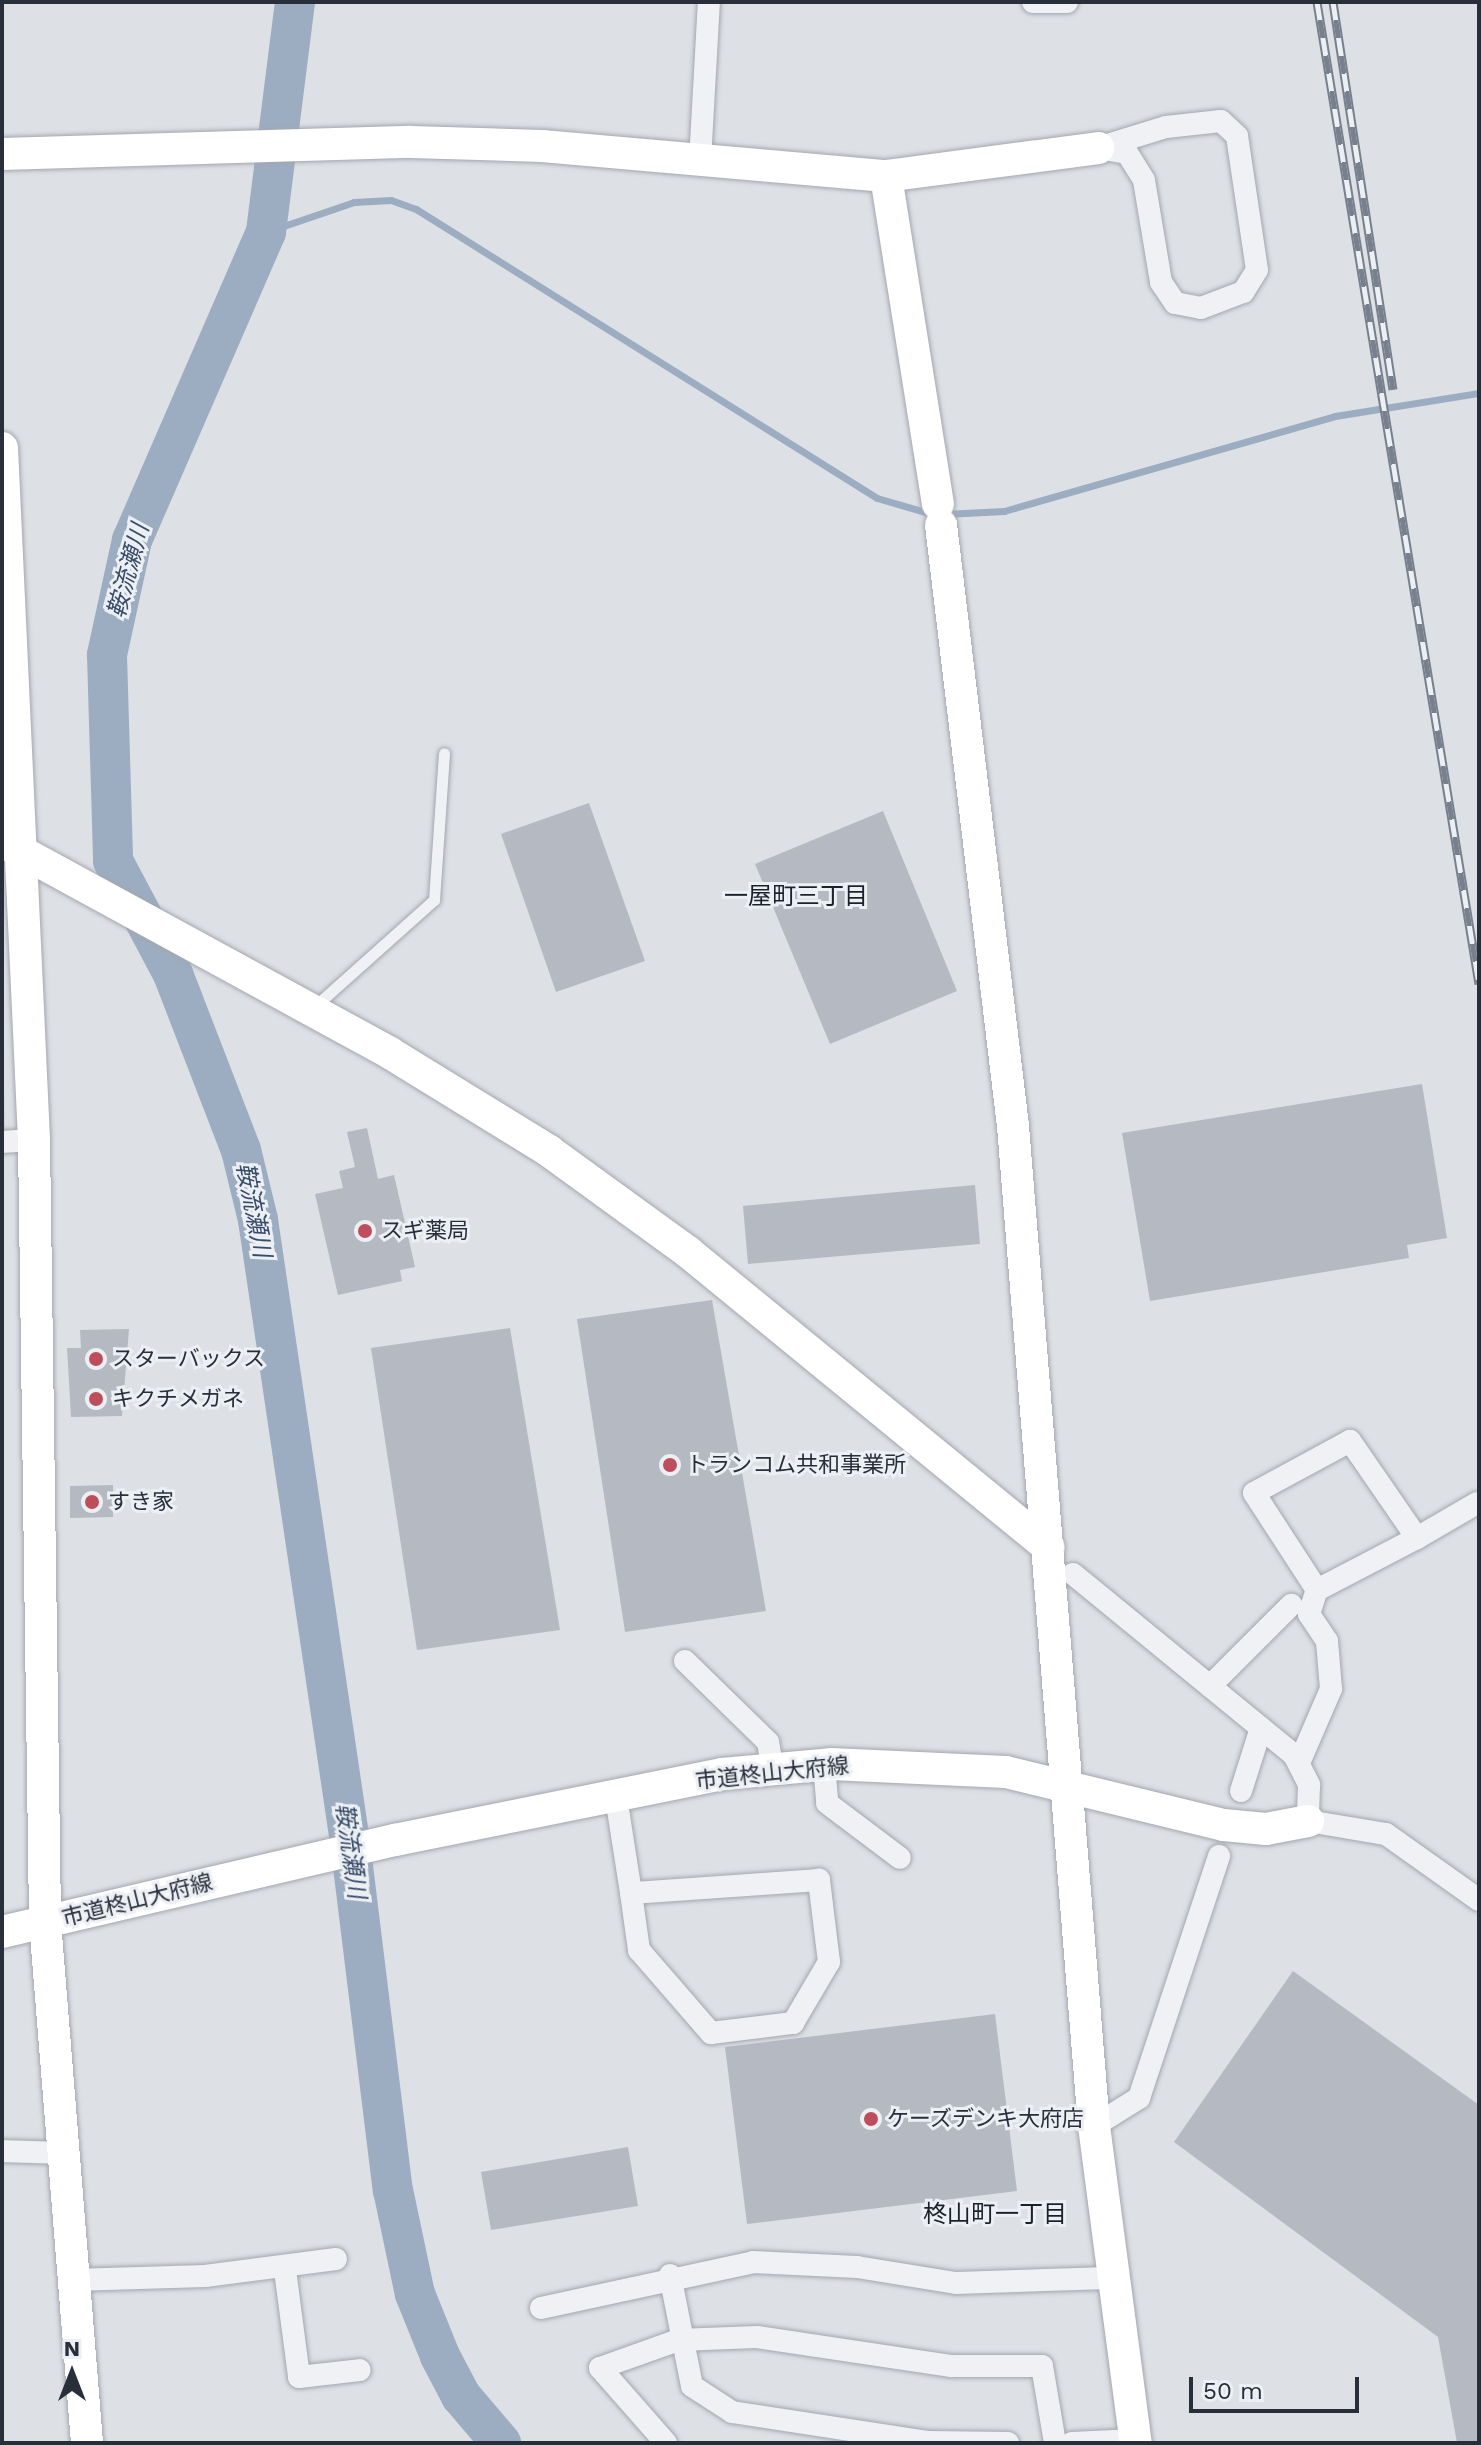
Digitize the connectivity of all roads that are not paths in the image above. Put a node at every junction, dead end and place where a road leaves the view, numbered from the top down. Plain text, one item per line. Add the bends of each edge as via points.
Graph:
1 (709, 2) edge
2 (1033, 2) edge
3 (1067, 2) edge
4 (1098, 148) junction
5 (2, 154) edge
6 (700, 161) junction
7 (886, 176) junction
8 (2, 448) edge
9 (444, 753) dead end
10 (11, 846) edge
11 (309, 1011) junction
12 (34, 1140) junction
13 (2, 1142) edge
14 (1477, 1503) dead end
15 (1417, 1538) junction
16 (1049, 1547) junction
17 (1073, 1574) dead end
18 (1317, 1590) junction
19 (1291, 1605) dead end
20 (685, 1661) dead end
21 (1210, 1686) junction
22 (1261, 1728) junction
23 (1299, 1763) junction
24 (824, 1765) junction
25 (773, 1769) junction
26 (1064, 1783) junction
27 (1241, 1791) dead end
28 (616, 1797) junction
29 (1308, 1821) junction
30 (1219, 1856) dead end
31 (900, 1858) dead end
32 (631, 1893) junction
33 (1479, 1900) edge
34 (45, 1922) junction
35 (2, 1932) edge
36 (1094, 2126) junction
37 (2, 2151) edge
38 (62, 2153) junction
39 (336, 2259) dead end
40 (285, 2270) junction
41 (670, 2275) junction
42 (1109, 2278) junction
43 (73, 2280) junction
44 (541, 2308) dead end
45 (678, 2340) junction
46 (360, 2370) dead end
47 (1135, 2442) edge
48 (87, 2443) edge
49 (666, 2443) edge
50 (1008, 2443) edge
51 (1055, 2443) edge
52 (1072, 2443) edge

1 - 6 street
2 - 3 street
4 - 4 street via 1166,127 1221,121 1237,136 1257,270 1243,292 1201,308 1175,303 1161,282 1144,180 1127,153
4 - 7 street
5 - 6 street via 330,144 542,146
6 - 7 street
7 - 16 street via 940,514 1013,1126
8 - 10 street
9 - 11 lane via 434,900
10 - 11 street
10 - 12 street
11 - 16 street via 587,1178 797,1338
12 - 13 street
12 - 34 street
14 - 15 street
15 - 18 street
15 - 18 street via 1350,1441 1254,1493
16 - 26 street
17 - 21 street
18 - 23 street via 1309,1614 1327,1641 1331,1689
19 - 21 street
20 - 25 street via 768,1742
21 - 22 street
22 - 23 street
22 - 27 street
23 - 29 street via 1309,1785
24 - 25 street, 市道柊山大府線
24 - 26 street, 市道柊山大府線 via 910,1764
24 - 31 street via 827,1803
25 - 28 street, 市道柊山大府線
26 - 29 street, 市道柊山大府線 via 1224,1825 1266,1829
26 - 36 street
28 - 32 street
28 - 34 street, 市道柊山大府線 via 272,1866
29 - 33 street, 市道柊山大府線 via 1386,1834
30 - 36 street via 1139,2098
32 - 32 street via 639,1950 711,2033 793,2023 829,1962 819,1880
34 - 35 street, 市道柊山大府線
34 - 38 street
36 - 42 street
37 - 38 street
38 - 43 street
39 - 40 street
40 - 43 street
40 - 46 street via 299,2377
41 - 42 street via 753,2262 857,2267 956,2283
41 - 44 street
41 - 45 street
42 - 47 street
43 - 48 street
45 - 49 street via 600,2368
45 - 50 street via 692,2386 732,2412 929,2442
45 - 51 street via 757,2337 952,2366 1042,2366
47 - 52 street

